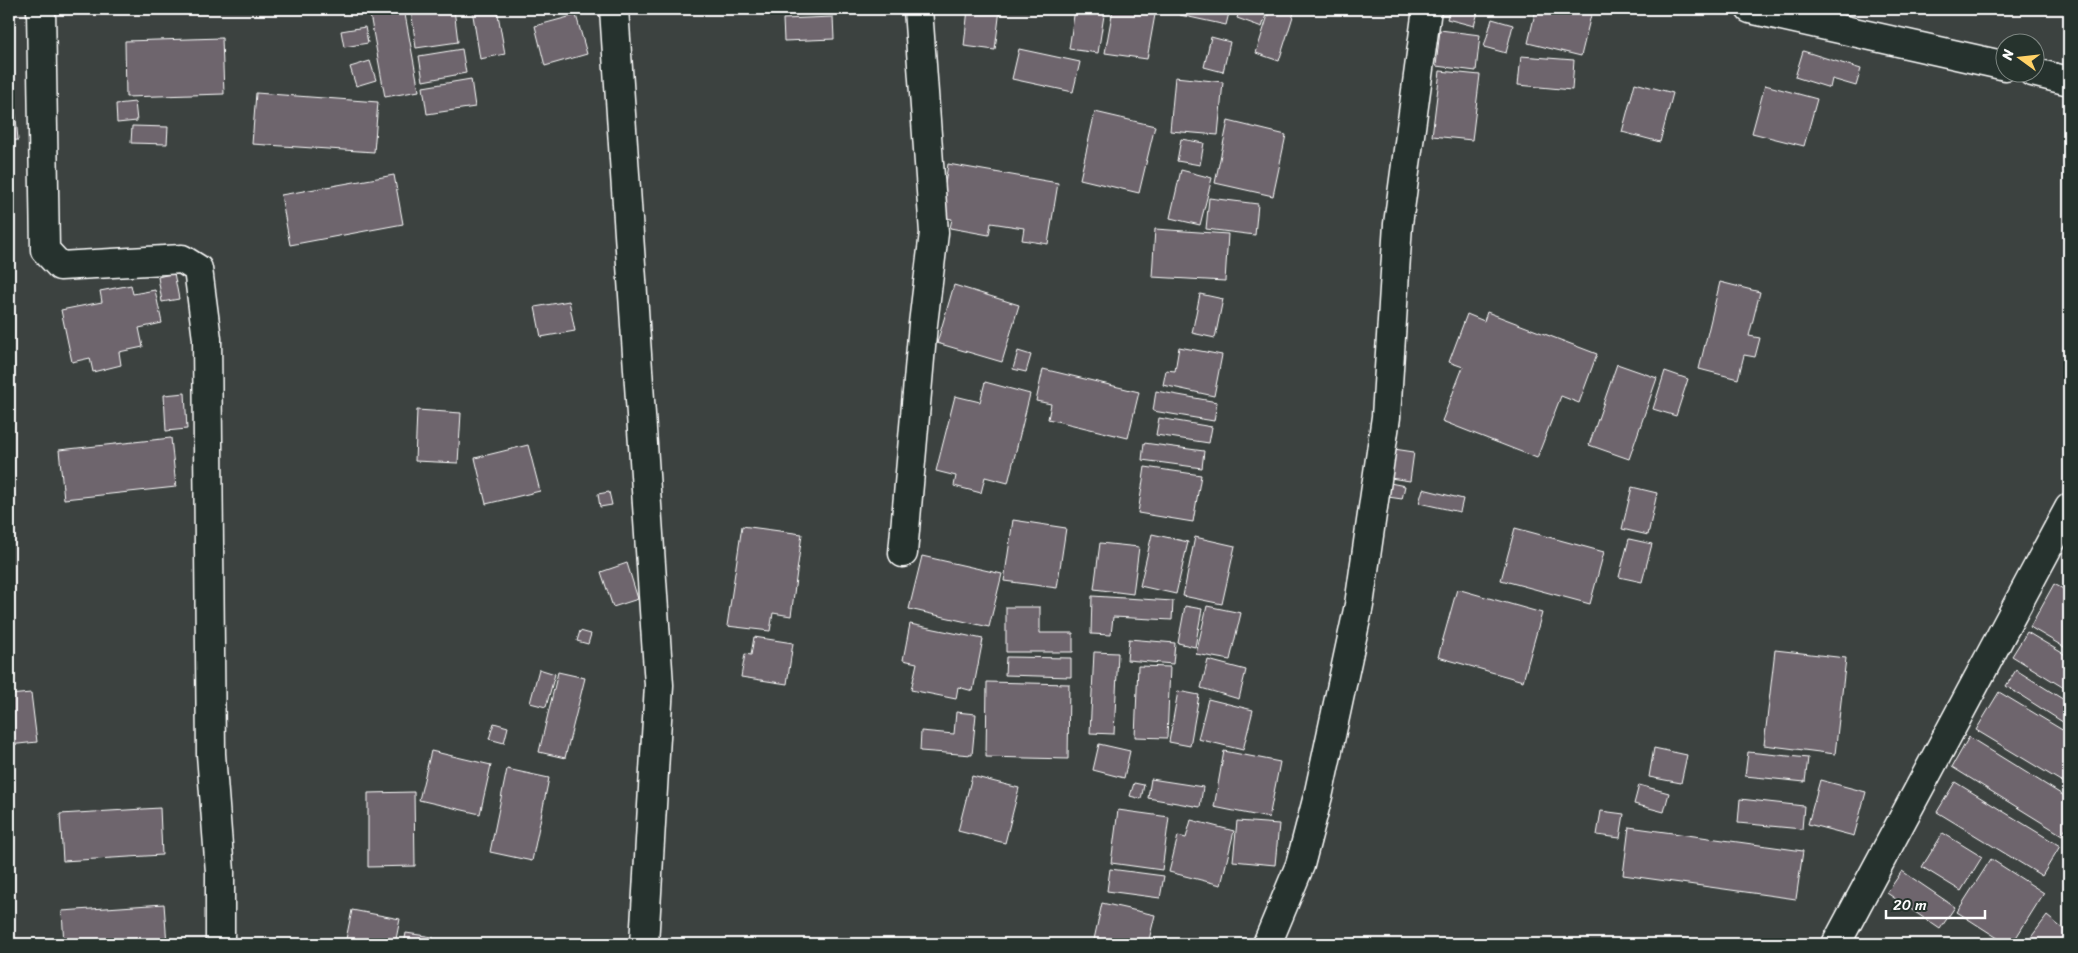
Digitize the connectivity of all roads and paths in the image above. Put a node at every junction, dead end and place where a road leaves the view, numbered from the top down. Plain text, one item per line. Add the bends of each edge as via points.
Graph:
1 (41, 9) edge
2 (614, 9) edge
3 (918, 9) edge
4 (1427, 9) edge
5 (1750, 9) edge
6 (1801, 14) edge
7 (1996, 63) edge
8 (2046, 75) edge
9 (2069, 81) edge
10 (2069, 508) edge
11 (904, 553) dead end
12 (220, 944) edge
13 (644, 944) edge
14 (1267, 944) edge
15 (1836, 944) edge

1 - 12 street via 45,250 60,266 182,258 198,269 207,339 211,754 220,872
2 - 13 street via 659,685
3 - 11 street via 934,233
4 - 14 street via 1398,224 1386,417 1359,605 1320,792 1302,856
5 - 6 street
6 - 7 street
8 - 9 street
10 - 15 street

